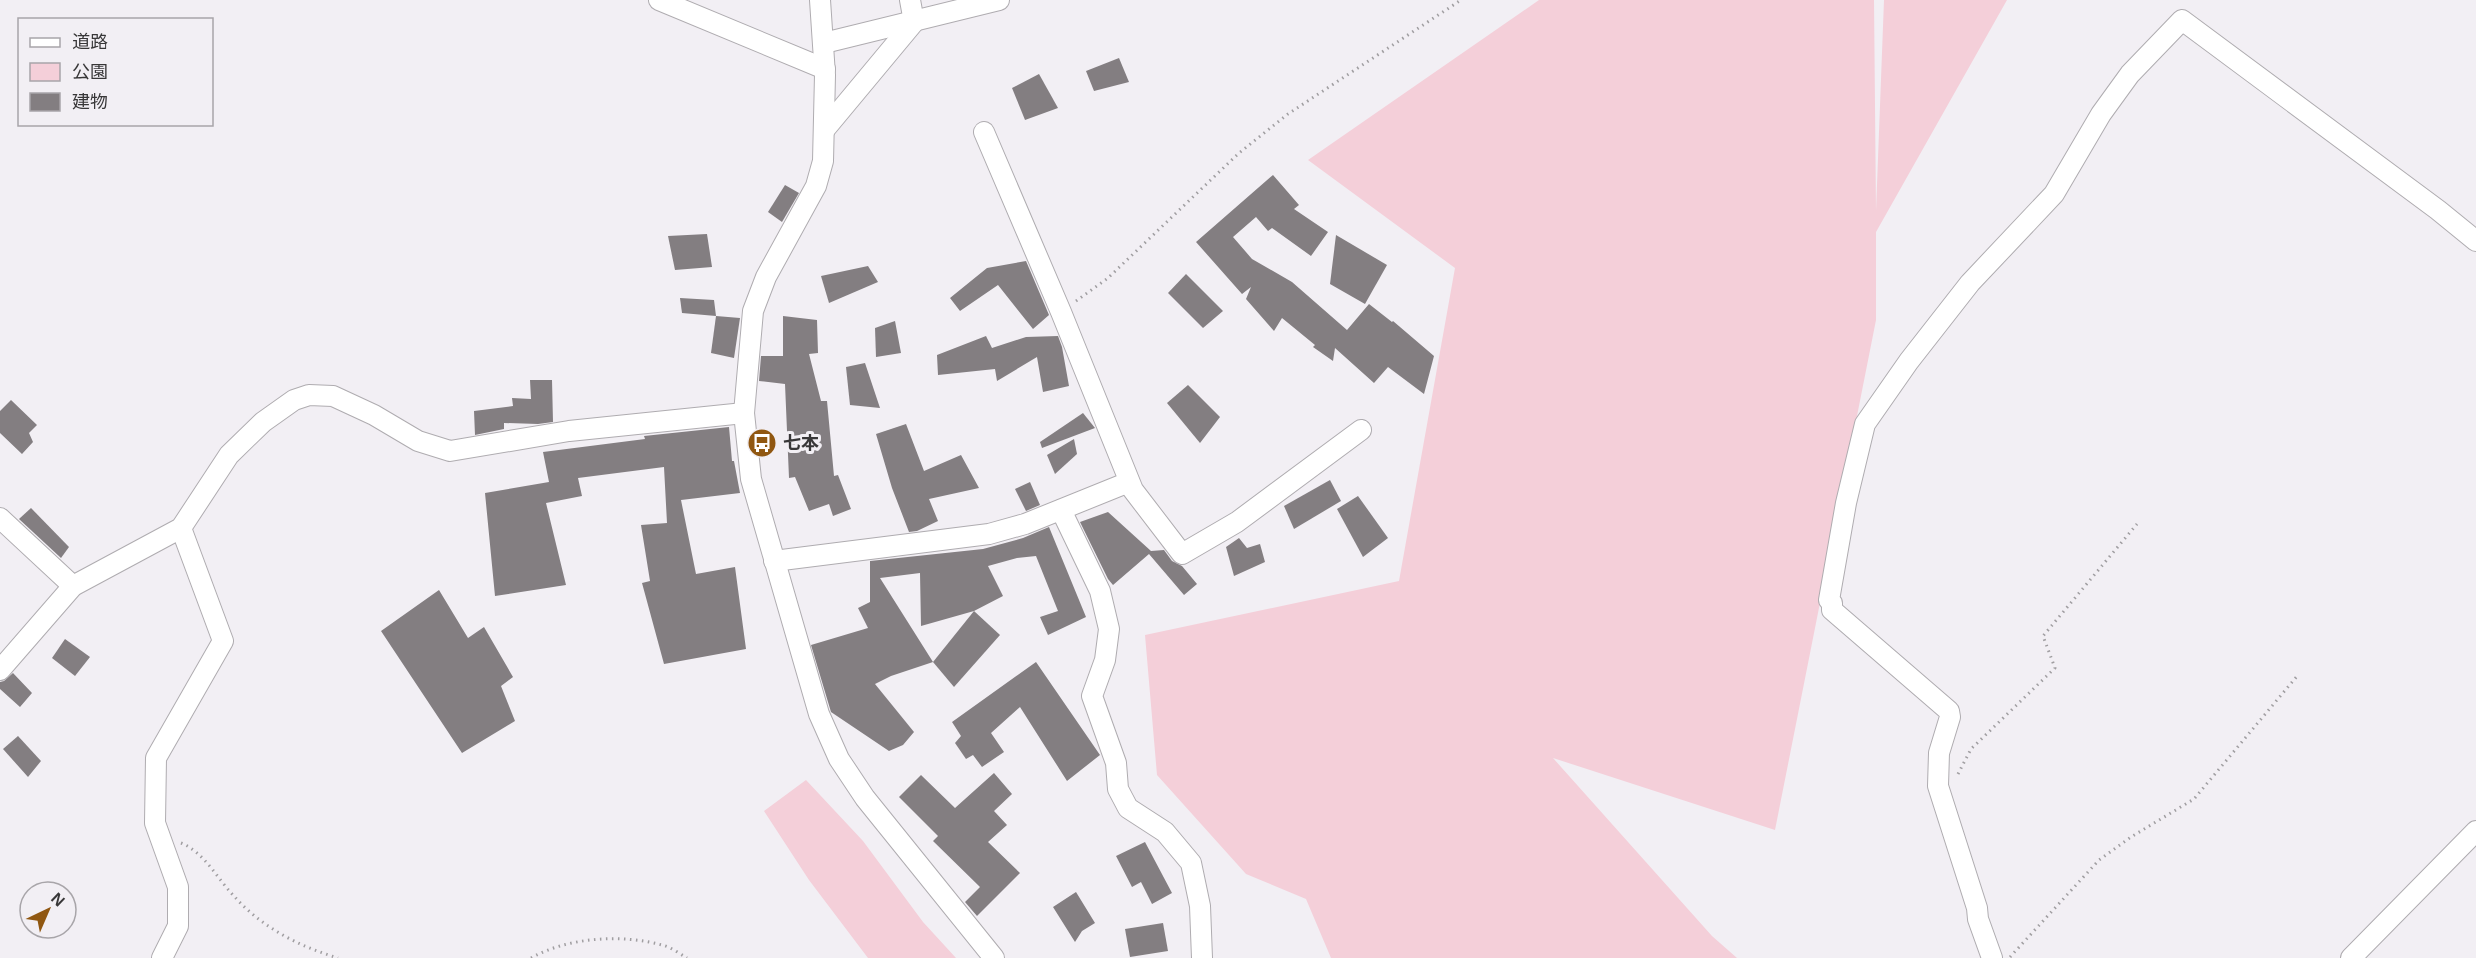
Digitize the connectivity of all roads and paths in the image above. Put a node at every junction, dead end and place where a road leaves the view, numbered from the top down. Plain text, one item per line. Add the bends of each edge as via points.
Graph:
1 (659, 0) edge
2 (820, 0) edge
3 (910, 0) edge
4 (999, 0) edge
5 (1461, 0) edge
6 (914, 22) junction
7 (824, 43) junction
8 (825, 69) junction
9 (825, 129) junction
10 (984, 132) dead end
11 (2476, 242) edge
12 (1061, 312) junction
13 (744, 413) junction
14 (1361, 430) dead end
15 (1129, 482) junction
16 (1061, 510) junction
17 (0, 518) edge
18 (2137, 524) dead end
19 (181, 528) junction
20 (774, 561) junction
21 (73, 586) junction
22 (0, 670) edge
23 (2298, 675) dead end
24 (1956, 778) dead end
25 (2476, 831) edge
26 (158, 835) junction
27 (162, 958) edge
28 (338, 958) edge
29 (531, 958) edge
30 (687, 958) edge
31 (994, 958) edge
32 (1202, 958) edge
33 (1992, 958) edge
34 (2009, 958) edge
35 (2351, 958) edge

1 - 8 street
2 - 7 street
3 - 6 street
4 - 6 street
5 - 12 path via 1288,114 1239,153 1108,278
6 - 7 street
6 - 9 street
7 - 8 street
8 - 9 street
9 - 13 street via 823,161 816,186 766,277 753,311
10 - 12 street
11 - 33 street via 2182,20 2130,74 2101,114 2054,194 1970,283 1865,424 1829,600 1832,610 1949,711 1939,753 1938,786
12 - 15 street
13 - 19 street via 569,431 450,451 418,441 333,396 309,394 294,399 263,422 229,455
13 - 20 street via 751,480
14 - 15 street via 1237,522 1182,554
15 - 16 street
16 - 20 street via 989,534
16 - 32 street via 1100,591 1108,629 1105,660 1092,696 1116,763 1118,789 1128,808 1165,832 1191,863 1200,906
17 - 21 street
18 - 24 path via 2043,636 2055,668 1971,749
19 - 21 street
19 - 26 street via 224,641 156,758
20 - 31 street via 819,714 839,759
21 - 22 street
23 - 34 path via 2193,799 2099,860
25 - 35 street
26 - 27 street via 178,887 178,926
26 - 28 path via 189,846 233,896 282,936
29 - 30 path via 577,942 618,937 664,945

